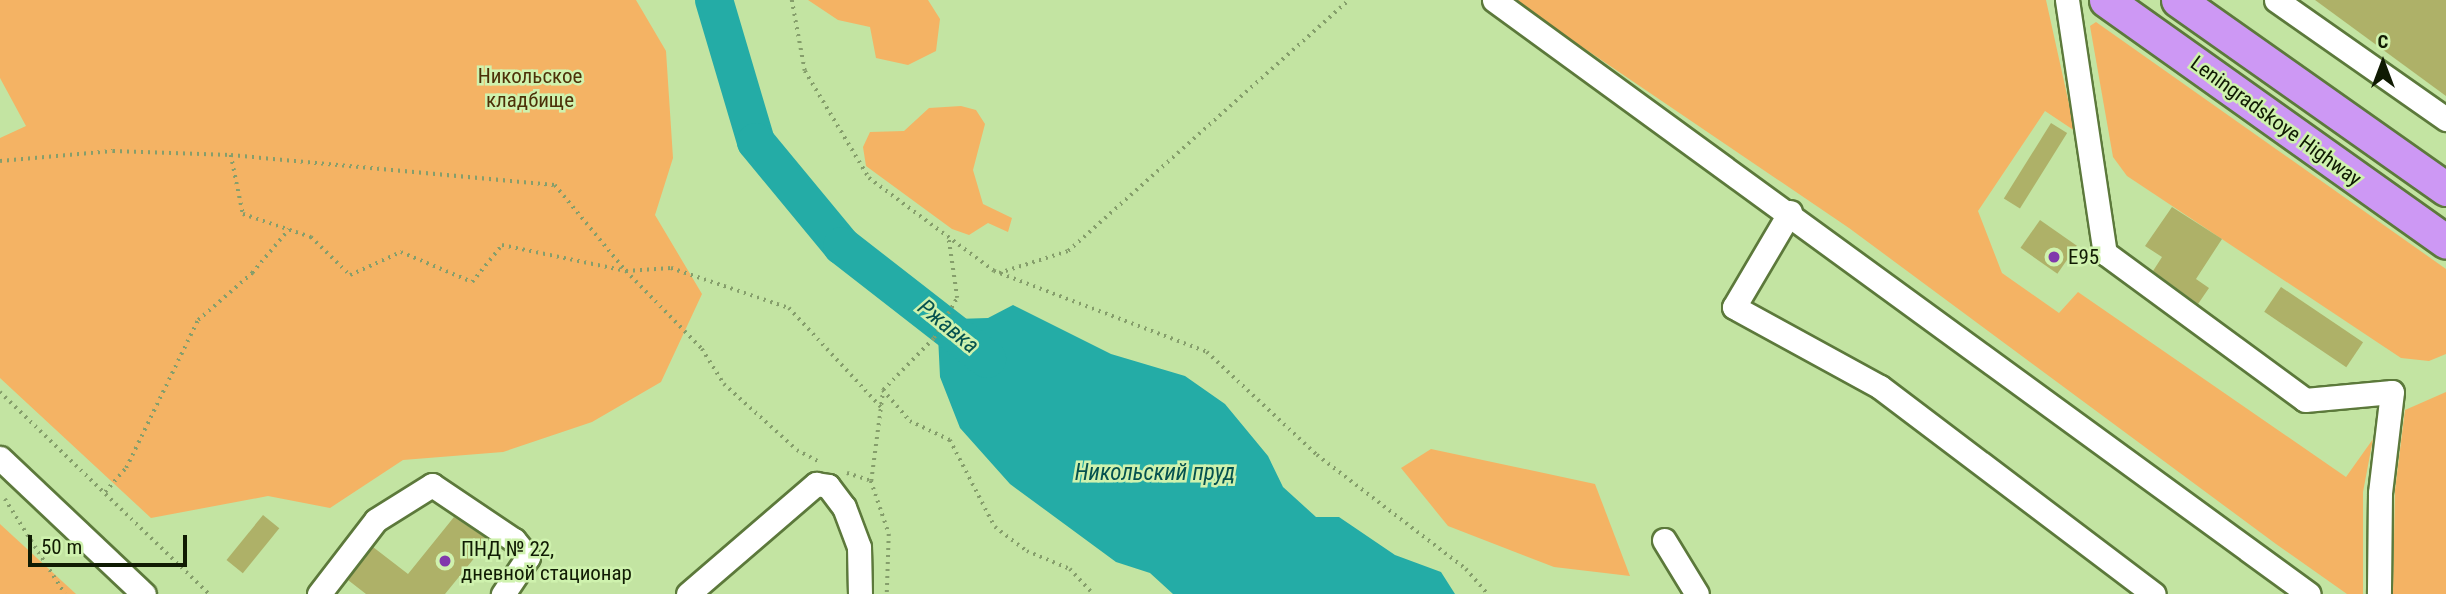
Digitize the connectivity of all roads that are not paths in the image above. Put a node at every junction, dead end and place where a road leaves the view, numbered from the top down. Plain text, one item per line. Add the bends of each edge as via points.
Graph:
1 (1493, 0) edge
2 (2067, 0) edge
3 (2106, 0) edge
4 (2178, 0) edge
5 (2277, 0) edge
6 (2446, 119) edge
7 (2446, 189) edge
8 (1790, 212) junction
9 (2446, 242) edge
10 (0, 458) edge
11 (1664, 540) dead end
12 (144, 594) edge
13 (319, 594) edge
14 (503, 594) edge
15 (688, 594) edge
16 (860, 594) edge
17 (1697, 594) edge
18 (2154, 594) edge
19 (2309, 594) edge
20 (2379, 594) edge

1 - 8 street
2 - 20 street via 2105,253 2305,400 2392,392 2379,506
3 - 9 highway, Leningradskoye Highway
4 - 7 highway, Leningradskoye Highway
5 - 6 street
8 - 18 street via 1734,307 1880,387
8 - 19 street
10 - 12 street
11 - 17 street
13 - 14 street via 376,520 432,485 514,540 528,557
15 - 16 street via 816,484 828,486 844,507 859,547

